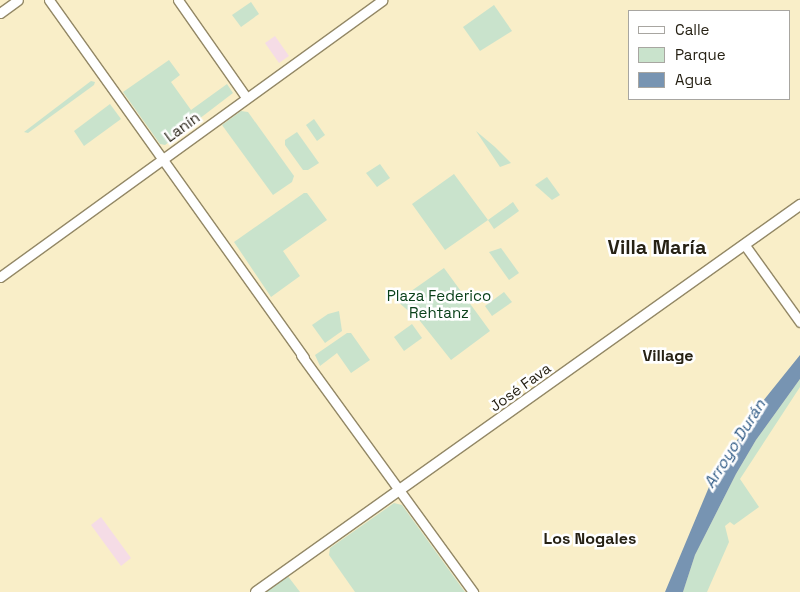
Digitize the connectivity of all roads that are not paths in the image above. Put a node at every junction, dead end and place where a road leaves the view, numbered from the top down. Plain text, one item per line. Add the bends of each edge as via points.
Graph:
1 (18, 0) edge
2 (49, 0) edge
3 (178, 0) edge
4 (382, 0) edge
5 (0, 13) edge
6 (246, 98) junction
7 (163, 160) junction
8 (800, 205) edge
9 (744, 244) junction
10 (0, 277) edge
11 (800, 322) edge
12 (401, 490) junction
13 (256, 592) edge
14 (473, 592) edge
15 (480, 592) edge

1 - 5 street
2 - 7 street
3 - 6 street
4 - 6 street, Lanín
6 - 7 street, Lanín
7 - 10 street, Lanín
7 - 12 street
8 - 9 main road, José Fava
9 - 11 street
9 - 12 main road, José Fava
12 - 13 main road, José Fava
12 - 14 street
12 - 15 street via 412,499

